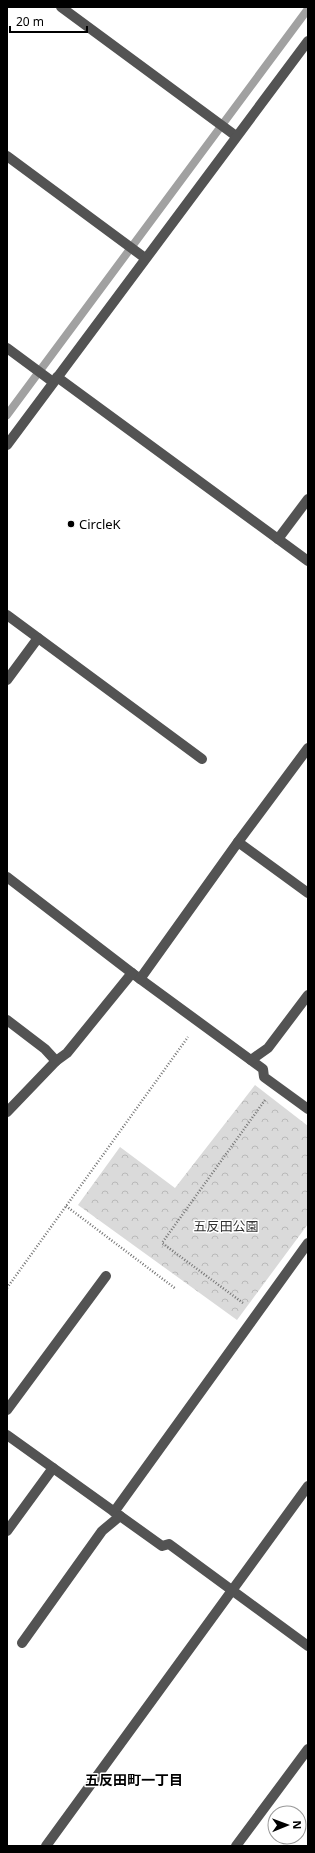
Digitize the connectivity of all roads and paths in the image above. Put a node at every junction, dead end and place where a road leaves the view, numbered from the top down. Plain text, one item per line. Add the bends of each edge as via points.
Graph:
1 (61, 7) edge
2 (308, 41) edge
3 (232, 134) junction
4 (7, 156) edge
5 (141, 256) junction
6 (7, 348) edge
7 (52, 378) junction
8 (7, 445) edge
9 (308, 499) edge
10 (278, 539) junction
11 (308, 561) edge
12 (7, 615) edge
13 (38, 638) junction
14 (7, 680) edge
15 (308, 748) edge
16 (202, 760) dead end
17 (238, 842) junction
18 (7, 877) edge
19 (308, 893) edge
20 (136, 976) junction
21 (308, 995) edge
22 (7, 1020) edge
23 (189, 1036) dead end
24 (251, 1060) junction
25 (56, 1061) junction
26 (276, 1085) junction
27 (308, 1109) edge
28 (7, 1112) edge
29 (66, 1206) junction
30 (308, 1243) edge
31 (106, 1276) dead end
32 (7, 1288) edge
33 (176, 1289) dead end
34 (256, 1313) junction
35 (7, 1410) edge
36 (7, 1436) edge
37 (53, 1468) junction
38 (308, 1486) edge
39 (117, 1514) junction
40 (7, 1531) edge
41 (232, 1590) junction
42 (22, 1643) dead end
43 (308, 1646) edge
44 (308, 1749) edge
45 (46, 1846) edge
46 (236, 1846) edge

1 - 3 street
2 - 3 street
3 - 5 street
4 - 5 street
5 - 7 street
6 - 7 street
7 - 8 street
7 - 10 street
9 - 10 street
10 - 11 street
12 - 13 street
13 - 14 street
13 - 16 street
15 - 17 street
17 - 19 street
17 - 20 street
18 - 20 street
20 - 24 street
20 - 25 street via 67,1053
21 - 24 street via 268,1048
22 - 25 street via 45,1049
23 - 29 path
24 - 26 street via 263,1069 264,1077
25 - 28 street
26 - 27 street
26 - 34 path via 162,1243
29 - 32 path
29 - 33 path
30 - 34 street
31 - 35 street
34 - 39 street
36 - 37 street
37 - 39 street
37 - 40 street
38 - 41 street
39 - 41 street via 162,1546 169,1544
39 - 42 street via 102,1530
41 - 43 street
41 - 45 street
44 - 46 street

